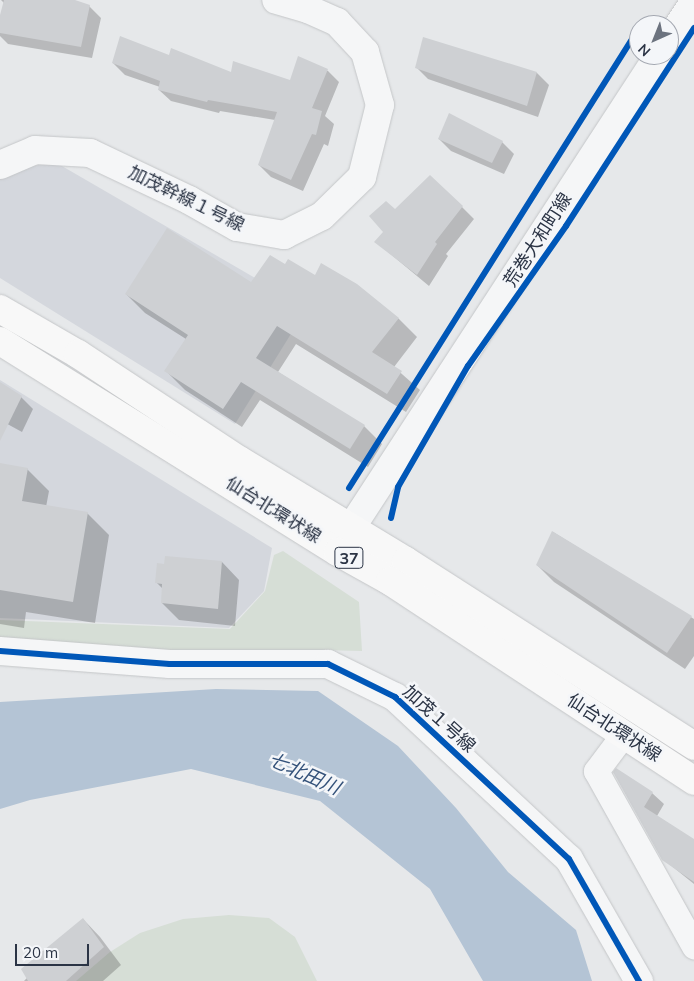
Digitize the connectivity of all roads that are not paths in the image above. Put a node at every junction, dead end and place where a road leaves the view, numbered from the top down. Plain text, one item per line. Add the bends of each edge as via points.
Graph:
1 (276, 0) edge
2 (694, 2) edge
3 (679, 25) edge
4 (652, 65) edge
5 (0, 165) edge
6 (0, 310) edge
7 (0, 340) edge
8 (351, 528) junction
9 (338, 552) junction
10 (0, 652) edge
11 (624, 735) junction
12 (694, 746) edge
13 (694, 781) edge
14 (664, 896) junction
15 (694, 913) edge
16 (694, 946) edge
17 (639, 981) edge

1 - 5 street, 加茂幹線１号線 via 337,22 365,52 380,105 362,177 322,216 284,235 237,227 189,200 90,153 35,150
2 - 3 street
4 - 8 street, 荒巻大和町線
6 - 8 main road, 仙台北環状線 / 37 via 78,354 239,460
7 - 9 main road, 仙台北環状線 / 37
8 - 9 street, 荒巻大和町線
8 - 12 main road, 仙台北環状線 / 37
9 - 11 main road, 仙台北環状線 / 37 via 398,587
10 - 17 street, 加茂１号線 via 170,664 328,664 395,697 569,858
11 - 13 main road, 仙台北環状線 / 37
11 - 14 street via 596,771
14 - 15 street
14 - 16 street

